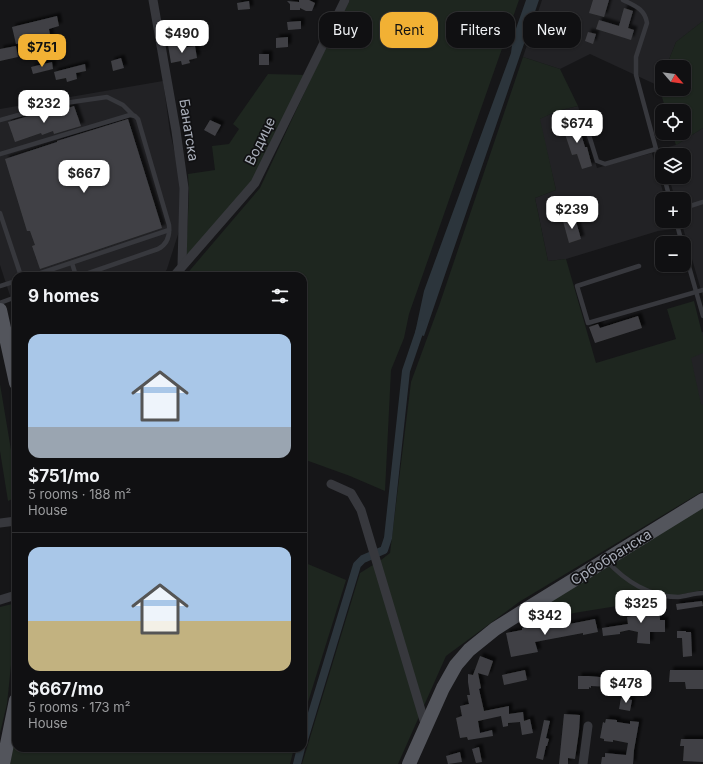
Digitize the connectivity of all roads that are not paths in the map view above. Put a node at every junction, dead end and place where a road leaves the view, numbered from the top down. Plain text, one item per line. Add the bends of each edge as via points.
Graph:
1 (153, 0) edge
2 (345, 0) edge
3 (623, 0) edge
4 (132, 115) junction
5 (583, 116) dead end
6 (0, 120) edge
7 (656, 148) edge
8 (655, 149) edge
9 (0, 154) edge
10 (703, 202) edge
11 (691, 206) edge
12 (0, 213) edge
13 (169, 230) junction
14 (72, 263) junction
15 (182, 266) junction
16 (639, 266) dead end
17 (20, 272) edge
18 (44, 272) edge
19 (75, 272) edge
20 (91, 272) edge
21 (177, 272) edge
22 (690, 272) edge
23 (12, 282) edge
24 (0, 286) edge
25 (703, 290) edge
26 (696, 292) junction
27 (12, 298) edge
28 (0, 303) edge
29 (0, 310) edge
30 (703, 316) edge
31 (12, 362) edge
32 (331, 484) dead end
33 (703, 500) edge
34 (12, 522) edge
35 (0, 524) edge
36 (606, 560) junction
37 (703, 593) edge
38 (12, 596) edge
39 (0, 600) edge
40 (12, 720) edge
41 (588, 726) dead end
42 (426, 727) junction
43 (3, 764) edge
44 (410, 764) edge
45 (583, 764) edge

1 - 15 street, Банатска via 184,188
2 - 15 street, Водице via 256,183
3 - 7 lane via 640,9 646,18 647,23 637,52 635,68
4 - 6 lane via 124,106 107,97 58,104
4 - 9 lane
4 - 13 lane via 138,119
5 - 8 lane via 597,161 600,163 605,164
10 - 11 lane
12 - 17 lane
13 - 14 lane
13 - 20 lane via 162,247
14 - 18 lane
14 - 19 lane
15 - 21 street, Водице
16 - 26 lane via 577,286 588,323
22 - 26 lane
23 - 24 lane
25 - 26 lane
26 - 30 lane
27 - 28 lane
29 - 31 main road
32 - 42 street via 351,493 361,510
33 - 36 main road, Србобранска
34 - 35 street
36 - 37 lane via 623,576 648,591 676,597
36 - 42 main road, Србобранска via 495,629 469,650 456,665 443,688
38 - 39 street
40 - 43 main road
41 - 45 street
42 - 44 main road, Србобранска

